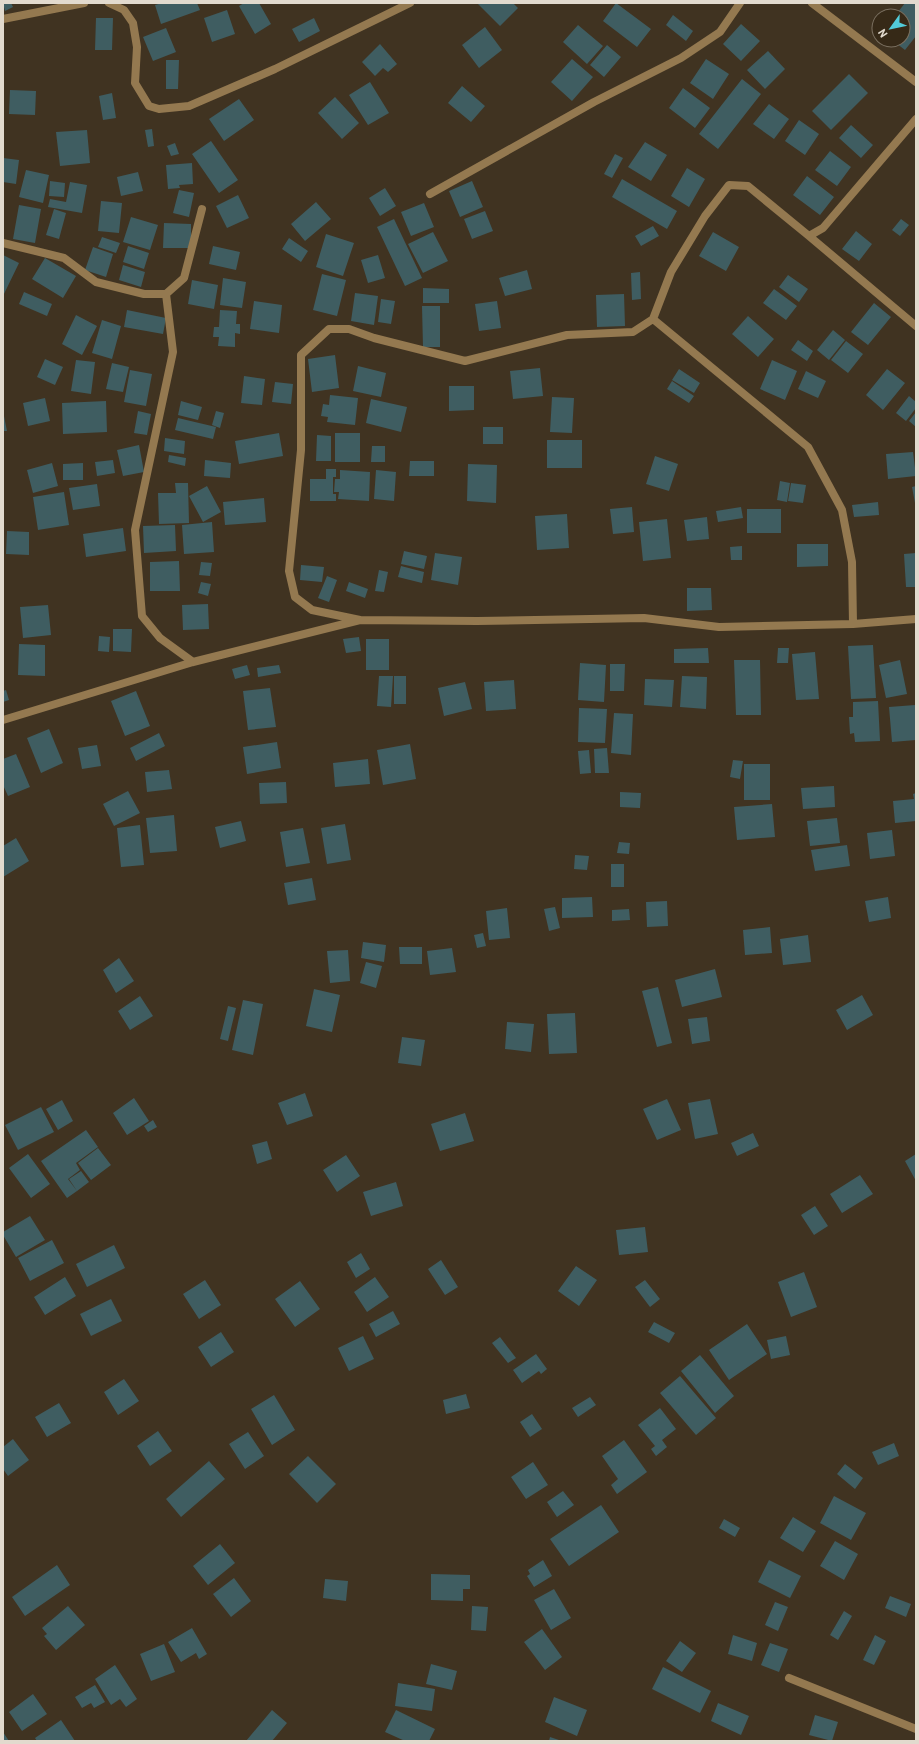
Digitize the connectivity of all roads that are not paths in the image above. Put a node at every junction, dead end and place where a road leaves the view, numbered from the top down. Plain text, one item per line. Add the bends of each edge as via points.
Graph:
1 (84, 3) edge
2 (109, 3) edge
3 (410, 3) edge
4 (740, 3) edge
5 (812, 3) edge
6 (3, 19) edge
7 (916, 82) edge
8 (916, 118) edge
9 (430, 194) dead end
10 (202, 209) dead end
11 (809, 236) junction
12 (3, 243) edge
13 (166, 294) junction
14 (653, 319) junction
15 (916, 326) edge
16 (916, 619) edge
17 (360, 620) junction
18 (853, 624) junction
19 (193, 662) junction
20 (3, 720) edge
21 (789, 1678) dead end
22 (916, 1729) edge

1 - 6 street
2 - 3 street via 124,10 133,23 137,48 135,83 149,106 160,109 189,106
4 - 9 street via 720,32 681,58 594,102
5 - 7 street
8 - 11 street via 823,228
10 - 13 street via 184,278
11 - 14 street via 748,186 729,185 705,216 671,272
11 - 15 street
12 - 13 street via 64,258 96,282 144,294
13 - 19 street via 173,352 135,530 142,616 160,638
14 - 17 street via 633,332 567,336 465,361 374,338 349,329 329,329 301,356 300,450 289,571 295,597 312,610
14 - 18 street via 808,447 842,510 852,562
16 - 18 street
17 - 18 street via 644,618 719,627
17 - 19 street
19 - 20 street
21 - 22 street

